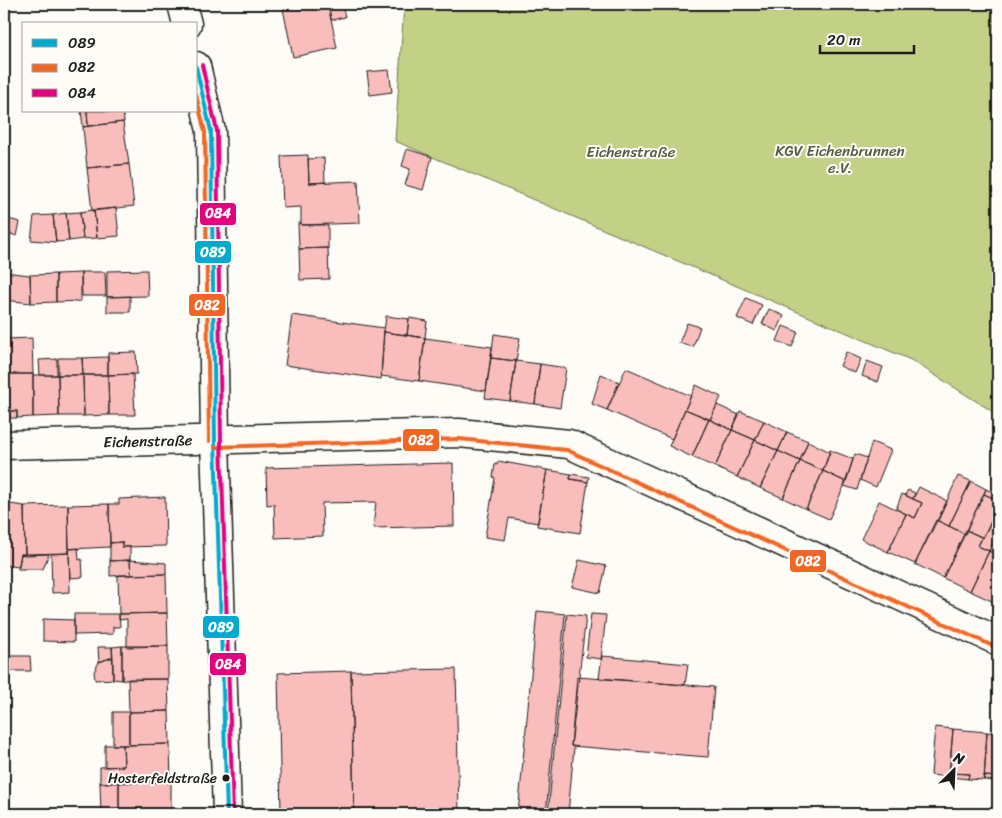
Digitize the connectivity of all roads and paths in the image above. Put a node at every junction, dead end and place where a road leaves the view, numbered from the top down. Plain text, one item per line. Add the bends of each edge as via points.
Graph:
1 (182, 4) edge
2 (186, 22) edge
3 (198, 75) edge
4 (215, 441) junction
5 (4, 445) edge
6 (998, 641) edge
7 (227, 814) edge

1 - 2 street
3 - 4 street via 210,131
4 - 5 street, Eichenstraße
4 - 6 street, Eichenstraße via 460,433 568,444
4 - 7 street

